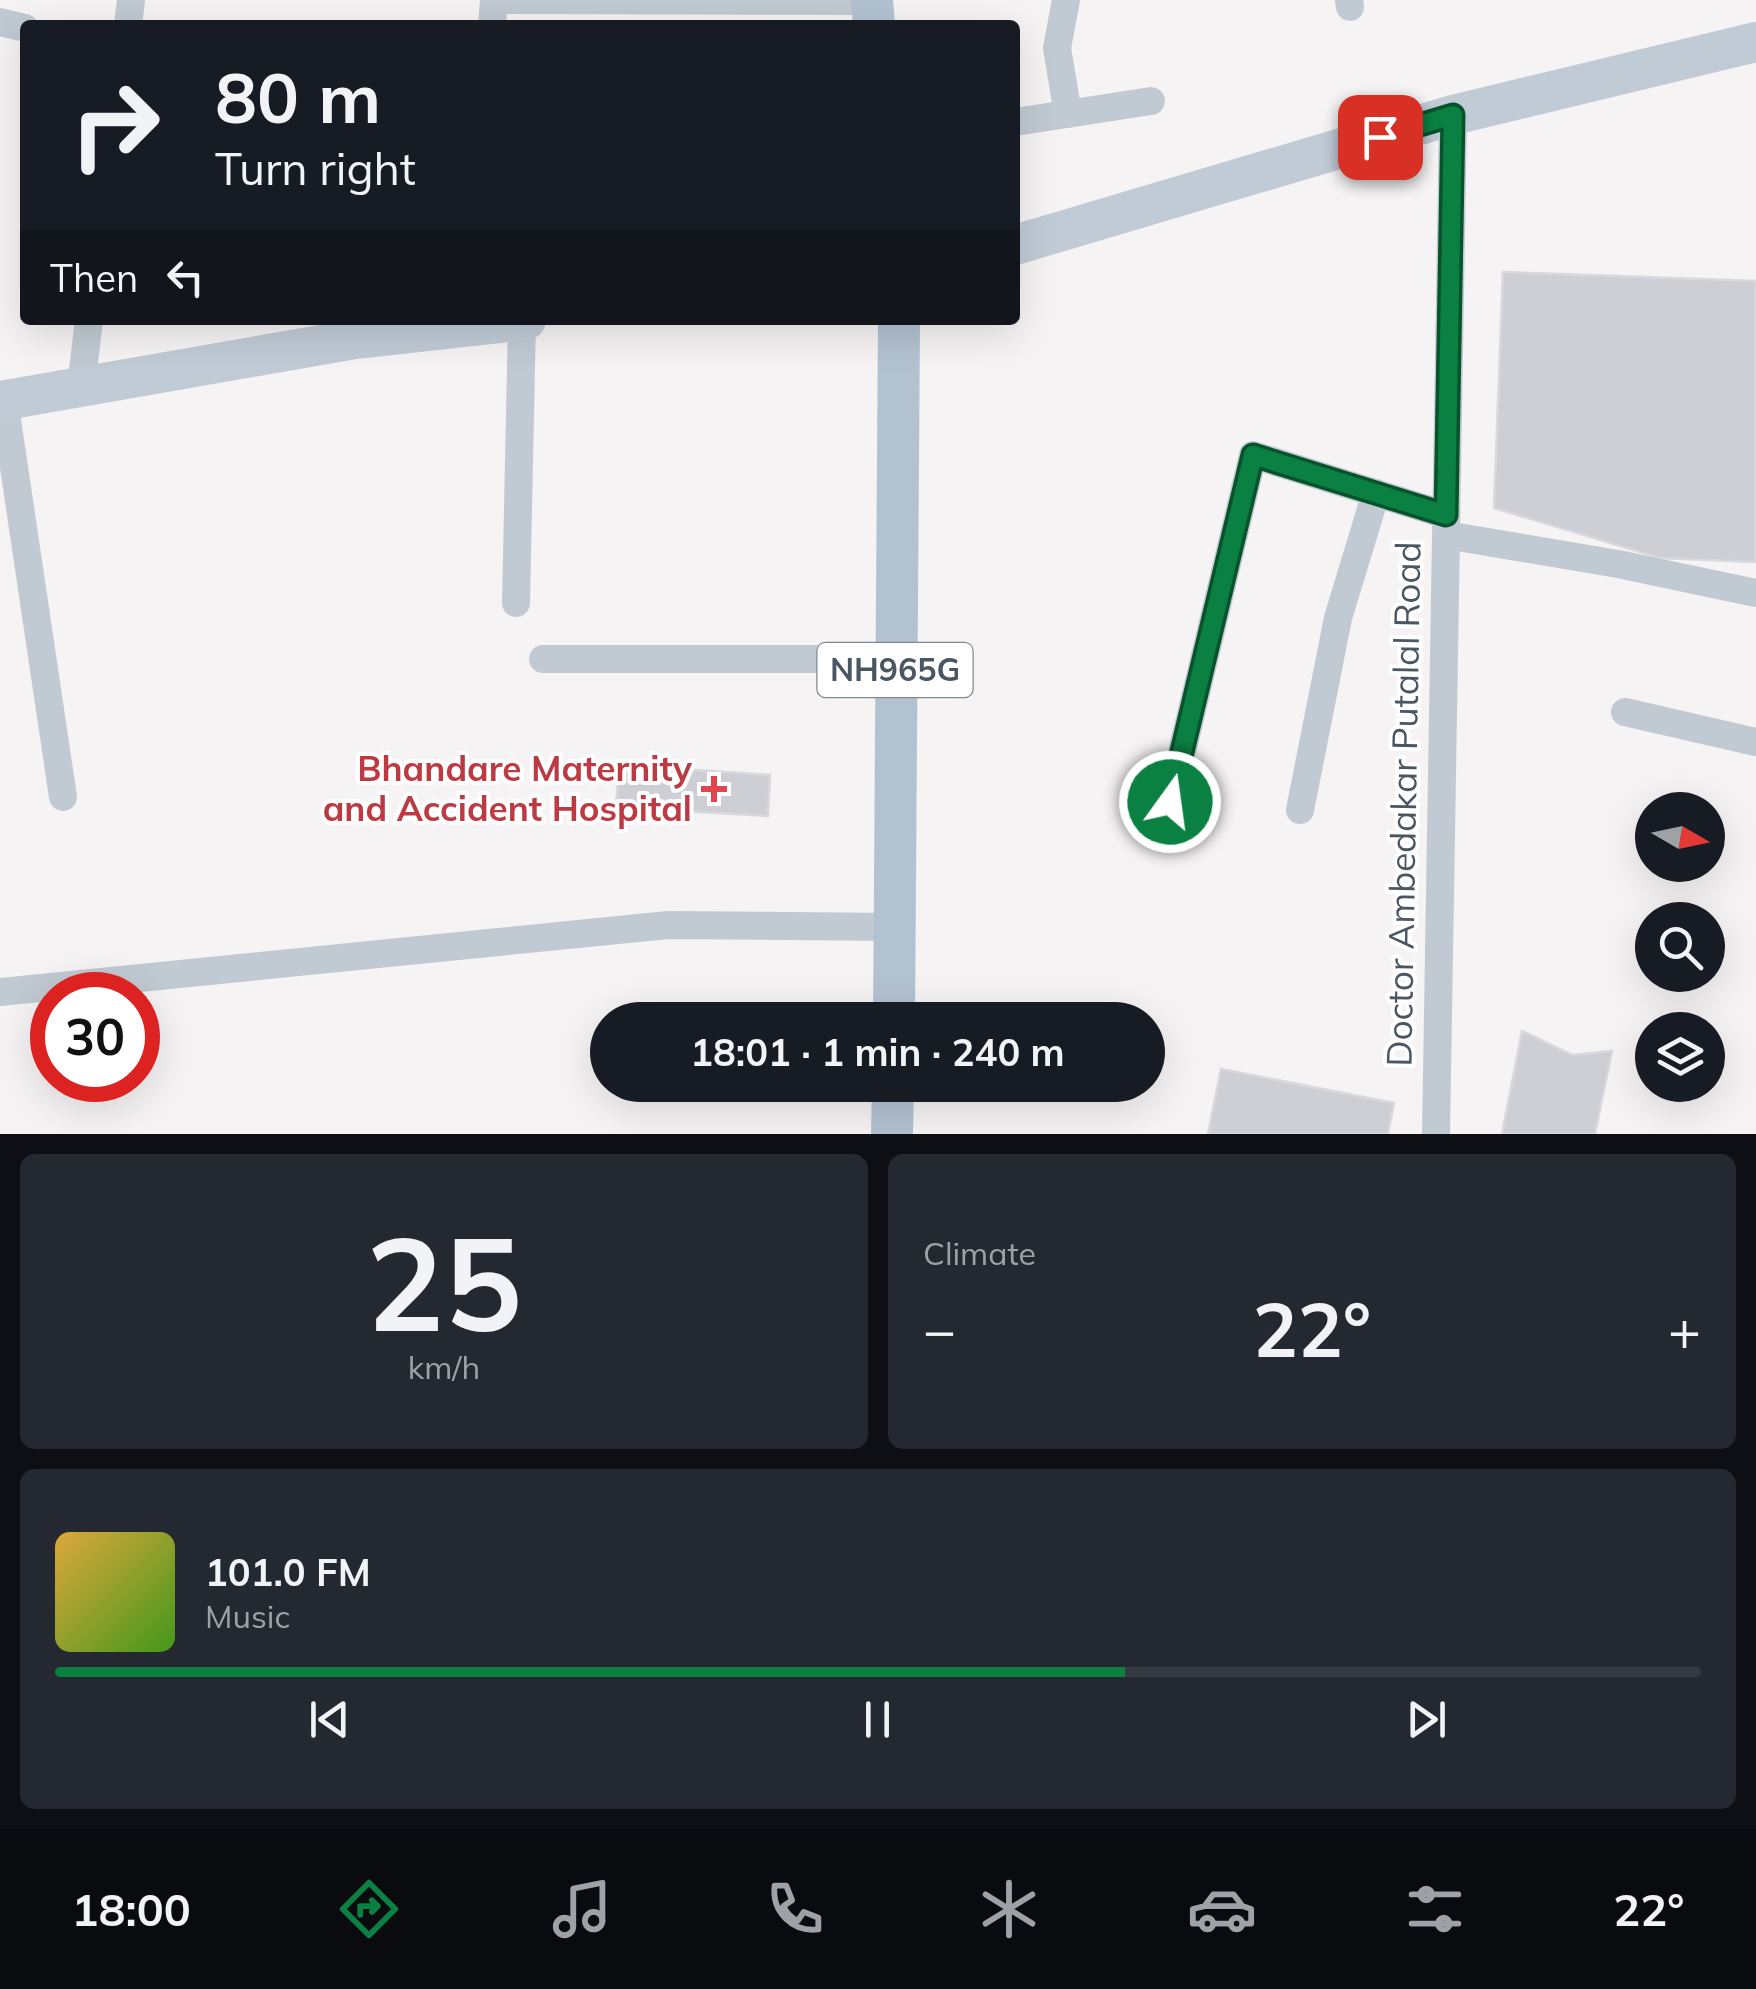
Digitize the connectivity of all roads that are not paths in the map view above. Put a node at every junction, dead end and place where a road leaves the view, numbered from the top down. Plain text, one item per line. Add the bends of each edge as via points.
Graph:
1 (1066, 0) edge
2 (872, 9) edge
3 (492, 20) edge
4 (1756, 42) edge
5 (1151, 101) dead end
6 (1068, 114) junction
7 (1453, 115) junction
8 (1020, 121) edge
9 (1020, 243) edge
10 (88, 325) edge
11 (474, 325) edge
12 (508, 325) edge
13 (899, 325) edge
14 (80, 387) junction
15 (2, 401) edge
16 (1376, 493) junction
17 (1446, 525) junction
18 (1756, 593) edge
19 (516, 603) dead end
20 (895, 658) junction
21 (542, 659) dead end
22 (1625, 712) dead end
23 (1756, 742) edge
24 (63, 797) dead end
25 (1170, 802) dead end
26 (1300, 810) dead end
27 (895, 927) junction
28 (0, 992) edge
29 (894, 1002) edge
30 (893, 1102) edge
31 (892, 1134) edge
32 (1436, 1134) edge

1 - 6 street via 1057,48
2 - 3 street via 494,0
4 - 7 main road
5 - 6 street
6 - 8 street
7 - 9 main road
7 - 17 street, Doctor Ambedakar Putalal Road
10 - 14 street
11 - 14 main road
12 - 19 street
13 - 20 main road, NH965G
14 - 15 main road
15 - 24 street
16 - 17 street
16 - 25 street via 1253,455
16 - 26 street via 1338,618
17 - 18 street
17 - 32 street, Doctor Ambedakar Putalal Road
20 - 21 street
20 - 27 main road, NH965G
22 - 23 street
27 - 28 street via 668,926
27 - 29 main road, NH965G
30 - 31 main road

